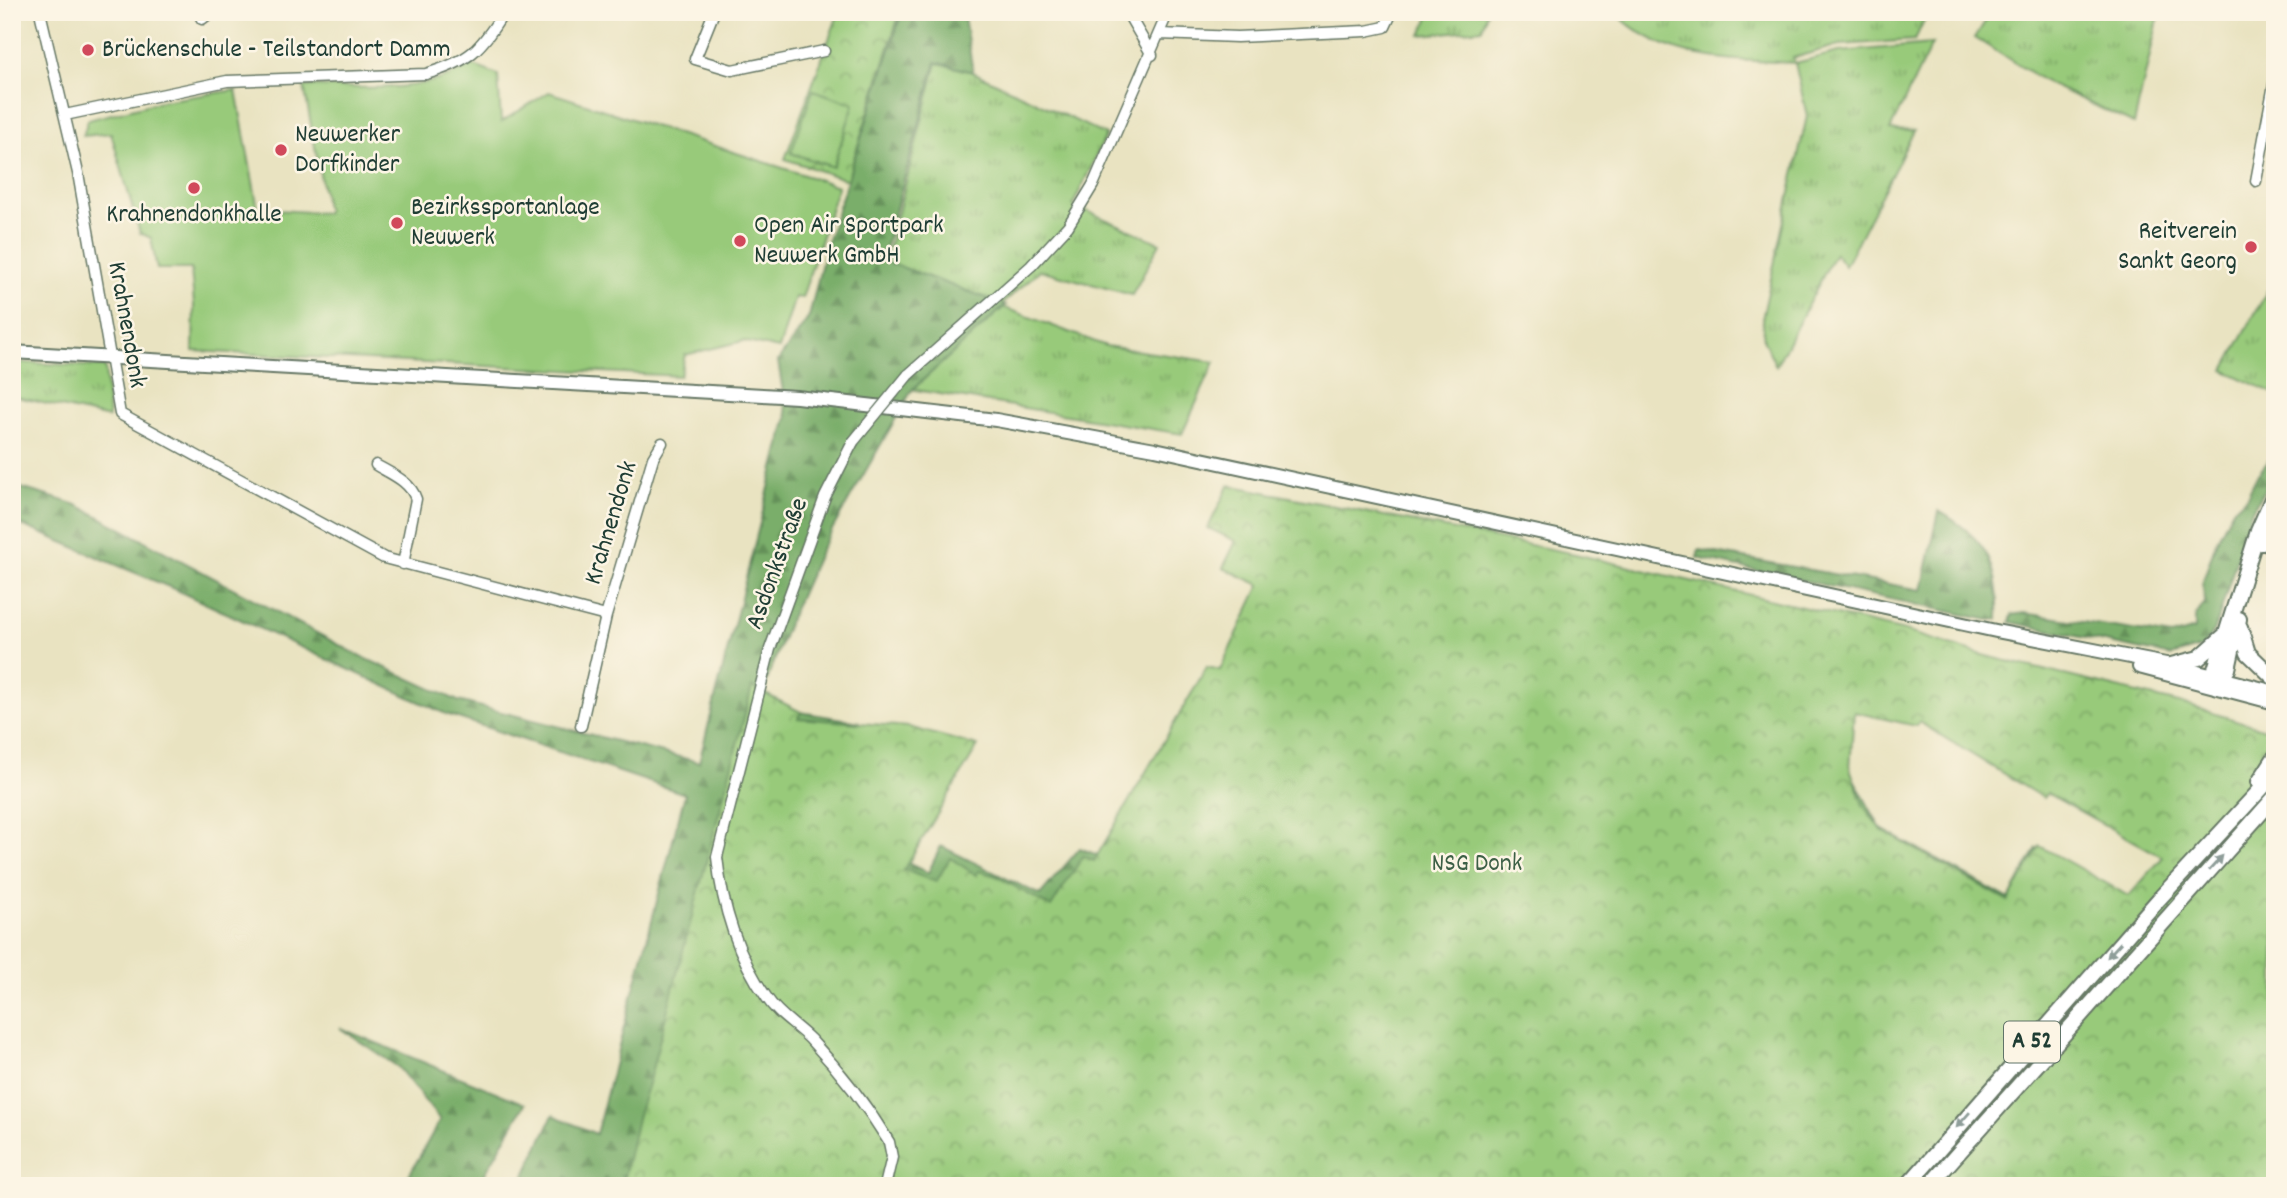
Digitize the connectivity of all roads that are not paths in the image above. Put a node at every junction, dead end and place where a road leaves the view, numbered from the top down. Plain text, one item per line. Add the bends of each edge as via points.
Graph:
1 (40, 12) edge
2 (198, 12) edge
3 (211, 12) edge
4 (504, 12) edge
5 (714, 12) edge
6 (1127, 12) edge
7 (1168, 12) edge
8 (1392, 12) edge
9 (1160, 34) junction
10 (824, 51) dead end
11 (1152, 55) junction
12 (2275, 79) edge
13 (65, 115) junction
14 (2256, 181) dead end
15 (12, 352) edge
16 (110, 360) junction
17 (662, 443) dead end
18 (376, 465) dead end
19 (2275, 492) edge
20 (2275, 519) edge
21 (402, 564) junction
22 (606, 616) junction
23 (2239, 622) junction
24 (1996, 631) junction
25 (2226, 634) junction
26 (2171, 665) junction
27 (2275, 679) edge
28 (2217, 680) junction
29 (2275, 692) edge
30 (2275, 704) edge
31 (581, 726) dead end
32 (2275, 757) edge
33 (2275, 774) edge
34 (2275, 797) edge
35 (2237, 816) junction
36 (885, 1186) edge
37 (1907, 1186) edge
38 (1930, 1186) edge

1 - 13 street, Krahnendonk
2 - 3 street via 202,19
4 - 13 street via 484,46 449,67 426,74 227,82
5 - 10 street via 695,59 722,69
6 - 11 street
7 - 9 street, Asdonkstraße
8 - 9 street via 1385,27 1366,32 1237,37
9 - 11 street, Asdonkstraße
11 - 36 street, Asdonkstraße, bridge via 1093,185 1068,226 1031,266 908,375 853,442 825,497 770,649 717,857 734,933 756,983 829,1060 888,1142 892,1157
12 - 14 street
13 - 16 street, Krahnendonk
15 - 16 main road
16 - 21 street, Krahnendonk via 120,414 356,544
16 - 24 main road via 797,397 996,420 1155,449
17 - 22 street, Krahnendonk via 653,458
18 - 21 street via 404,481 416,499
19 - 25 highway
20 - 23 highway via 2260,546
21 - 22 street, Krahnendonk
22 - 31 street, Krahnendonk
23 - 27 highway via 2248,653
23 - 28 highway
24 - 26 main road
24 - 28 main road
25 - 26 highway via 2199,658
25 - 28 highway
26 - 28 main road
28 - 29 main road
28 - 30 main road
32 - 35 highway
33 - 35 highway, A 52
38 -> 34 highway, A 52
35 -> 37 highway, A 52

